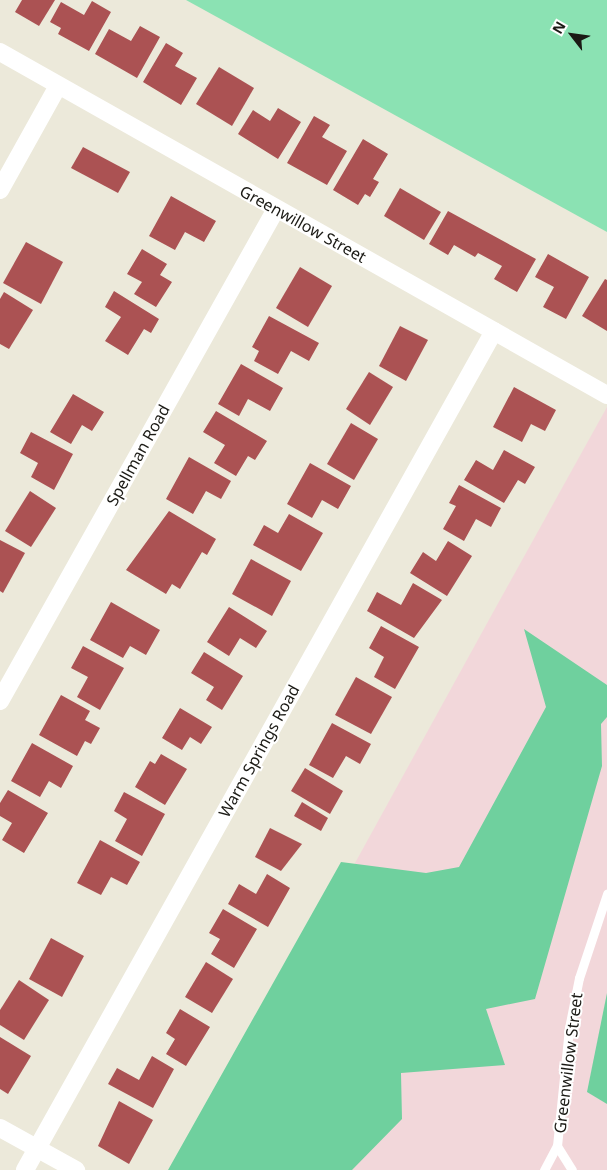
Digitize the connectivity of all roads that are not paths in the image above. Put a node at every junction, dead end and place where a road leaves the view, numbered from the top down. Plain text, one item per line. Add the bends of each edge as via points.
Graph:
1 (0, 52) edge
2 (58, 86) junction
3 (0, 190) edge
4 (276, 209) junction
5 (494, 331) junction
6 (607, 395) edge
7 (0, 701) edge
8 (607, 894) edge
9 (0, 1128) edge
10 (557, 1146) junction
11 (37, 1148) junction
12 (24, 1170) edge
13 (76, 1170) edge
14 (544, 1170) edge
15 (572, 1170) edge

1 - 2 street, Greenwillow Street
2 - 3 street
2 - 4 street, Greenwillow Street
4 - 5 street, Greenwillow Street
4 - 7 street, Spellman Road
5 - 6 street, Greenwillow Street
5 - 11 street, Warm Springs Road
8 - 10 lane, Greenwillow Street via 571,1020
9 - 11 street
10 - 14 lane
10 - 15 lane
11 - 12 street, Warm Springs Road
11 - 13 street

